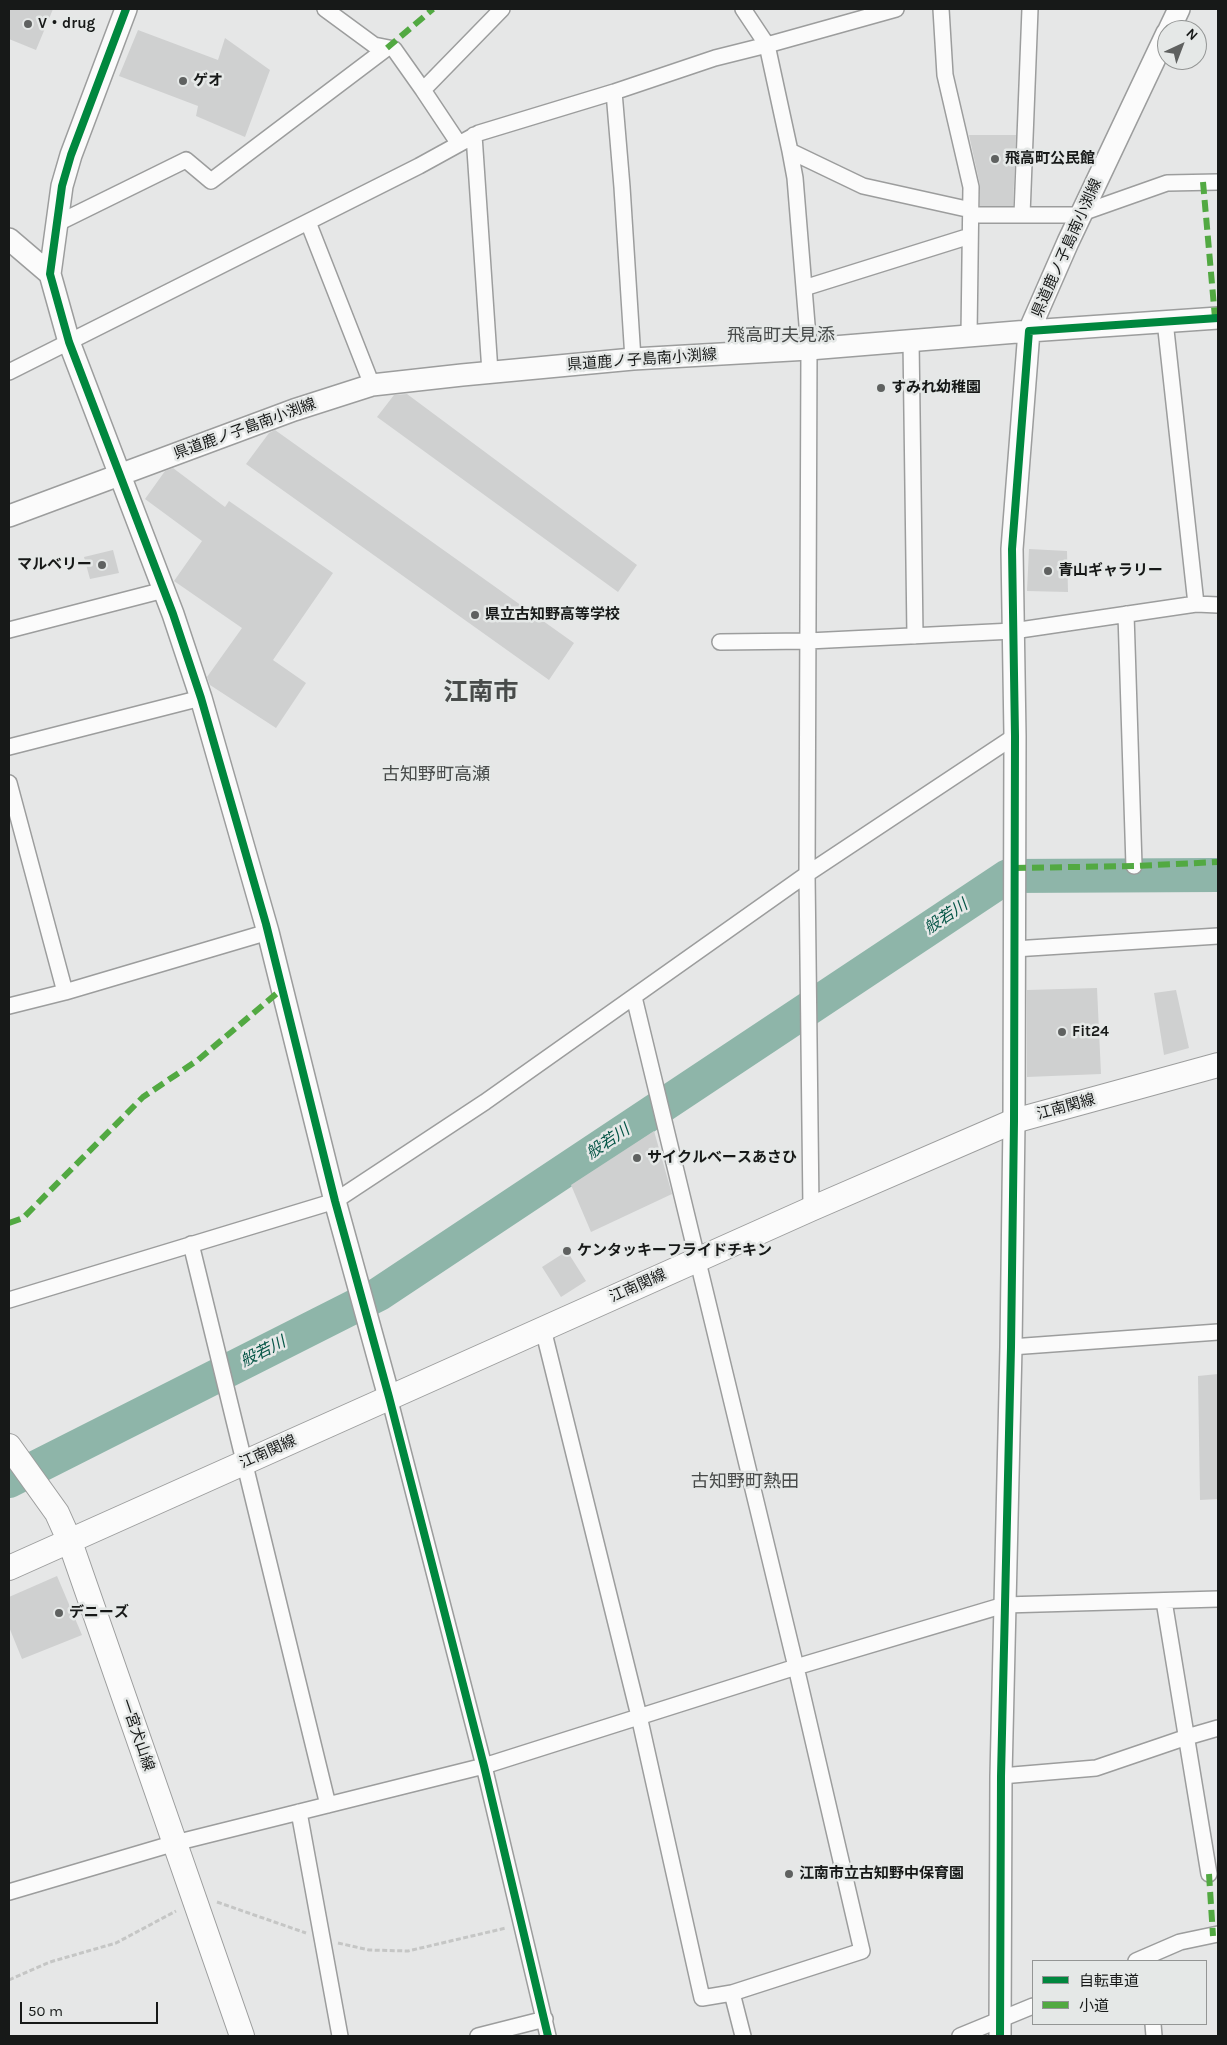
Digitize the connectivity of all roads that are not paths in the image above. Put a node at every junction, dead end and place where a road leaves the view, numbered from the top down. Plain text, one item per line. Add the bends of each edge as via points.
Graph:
1 (126, 9) edge
2 (326, 9) edge
3 (502, 9) edge
4 (743, 9) edge
5 (896, 9) edge
6 (941, 9) edge
7 (1030, 9) edge
8 (767, 45) junction
9 (387, 48) junction
10 (1157, 55) edge
11 (423, 90) junction
12 (614, 92) junction
13 (474, 136) junction
14 (459, 144) junction
15 (790, 151) junction
16 (1218, 182) edge
17 (971, 213) junction
18 (1081, 214) junction
19 (1022, 215) junction
20 (308, 222) junction
21 (56, 224) junction
22 (970, 236) junction
23 (9, 238) edge
24 (50, 274) junction
25 (804, 288) junction
26 (1218, 318) edge
27 (1165, 321) junction
28 (1029, 331) junction
29 (968, 335) junction
30 (911, 340) junction
31 (69, 342) junction
32 (809, 349) junction
33 (633, 359) junction
34 (9, 372) edge
35 (490, 372) junction
36 (372, 385) junction
37 (120, 476) junction
38 (9, 516) edge
39 (164, 590) junction
40 (1196, 604) junction
41 (1218, 605) edge
42 (1126, 614) junction
43 (9, 630) edge
44 (1013, 631) junction
45 (915, 636) junction
46 (808, 641) junction
47 (720, 642) dead end
48 (201, 698) junction
49 (1015, 736) junction
50 (9, 747) edge
51 (9, 783) edge
52 (1134, 866) dead end
53 (807, 874) junction
54 (268, 932) junction
55 (1218, 936) edge
56 (1014, 949) junction
57 (65, 992) junction
58 (634, 997) junction
59 (9, 1006) edge
60 (1218, 1065) edge
61 (1014, 1121) junction
62 (335, 1201) junction
63 (811, 1209) junction
64 (192, 1244) junction
65 (698, 1260) junction
66 (9, 1300) edge
67 (543, 1329) junction
68 (1218, 1332) edge
69 (1012, 1347) junction
70 (390, 1397) junction
71 (9, 1446) edge
72 (243, 1463) junction
73 (70, 1542) junction
74 (9, 1568) edge
75 (1218, 1599) edge
76 (1164, 1601) junction
77 (1004, 1605) junction
78 (796, 1667) junction
79 (639, 1716) junction
80 (1218, 1728) edge
81 (1186, 1737) junction
82 (484, 1766) junction
83 (1001, 1776) junction
84 (328, 1805) junction
85 (299, 1812) junction
86 (175, 1843) junction
87 (1209, 1874) dead end
88 (9, 1892) edge
89 (1218, 1934) edge
90 (1143, 1960) edge
91 (732, 1993) junction
92 (1032, 2007) edge
93 (545, 2019) junction
94 (1000, 2028) edge
95 (242, 2036) edge
96 (340, 2036) edge
97 (478, 2036) edge
98 (548, 2036) edge
99 (744, 2036) edge
100 (960, 2036) edge

1 - 21 street via 71,154
2 - 9 street via 374,46
3 - 11 street
4 - 8 street
5 - 8 street
6 - 17 street via 945,75 971,187
7 - 19 street
8 - 12 street via 715,58
8 - 15 street
9 - 11 street via 394,49
9 - 21 street via 211,181 186,160
10 - 18 street, 県道鹿ノ子島南小渕線
11 - 14 street
12 - 13 street
12 - 33 street
13 - 14 street
13 - 35 street
14 - 20 street
15 - 17 street via 863,186
15 - 25 street
16 - 18 street via 1167,184
17 - 19 street
17 - 22 street
18 - 19 street
18 - 28 street, 県道鹿ノ子島南小渕線
20 - 31 street
20 - 36 street
21 - 24 street
22 - 25 street
22 - 29 street
23 - 24 street
24 - 31 street
25 - 32 street
26 - 27 street
27 - 28 street
27 - 40 street
28 - 29 street, 県道鹿ノ子島南小渕線
28 - 44 street via 1012,549
29 - 30 street, 県道鹿ノ子島南小渕線
30 - 32 street, 県道鹿ノ子島南小渕線
30 - 45 street
31 - 34 street
31 - 37 street
32 - 33 street, 県道鹿ノ子島南小渕線
32 - 46 street
33 - 35 street, 県道鹿ノ子島南小渕線
35 - 36 street, 県道鹿ノ子島南小渕線
36 - 37 street, 県道鹿ノ子島南小渕線 via 294,410
37 - 38 street, 県道鹿ノ子島南小渕線
37 - 39 street
39 - 43 street
39 - 48 street
40 - 41 street
40 - 42 street
42 - 44 street
42 - 52 street
44 - 45 street
44 - 49 street
45 - 46 street
46 - 47 street
46 - 53 street
48 - 50 street
48 - 54 street
49 - 53 street
49 - 56 street
51 - 57 street
53 - 58 street
53 - 63 street
54 - 57 street
54 - 62 street
55 - 56 street
56 - 61 street
57 - 59 street
58 - 62 street via 485,1102
58 - 65 street
60 - 61 main road, 江南関線
61 - 63 main road, 江南関線
61 - 69 street
62 - 64 street
62 - 70 street
63 - 65 main road, 江南関線
64 - 66 street
64 - 72 street
65 - 67 main road, 江南関線
65 - 78 street
67 - 70 main road, 江南関線
67 - 79 street
68 - 69 street
69 - 77 street
70 - 72 main road, 江南関線
70 - 82 street
71 - 73 main road, 一宮犬山線 via 57,1513
72 - 73 main road, 江南関線
72 - 84 street
73 - 74 main road, 江南関線
73 - 86 main road, 一宮犬山線
75 - 76 street
76 - 77 street
76 - 81 street
77 - 78 street
77 - 83 street
78 - 79 street
78 - 91 street via 862,1951
79 - 82 street
79 - 91 street via 702,1998
80 - 81 street
81 - 83 street via 1096,1768
81 - 87 street
82 - 84 street
82 - 93 street
83 - 94 street
84 - 85 street
85 - 86 street
85 - 96 street
86 - 88 street
86 - 95 main road, 一宮犬山線
89 - 90 street via 1180,1942
91 - 99 street
92 - 94 street
93 - 97 street
93 - 98 street
94 - 100 street

